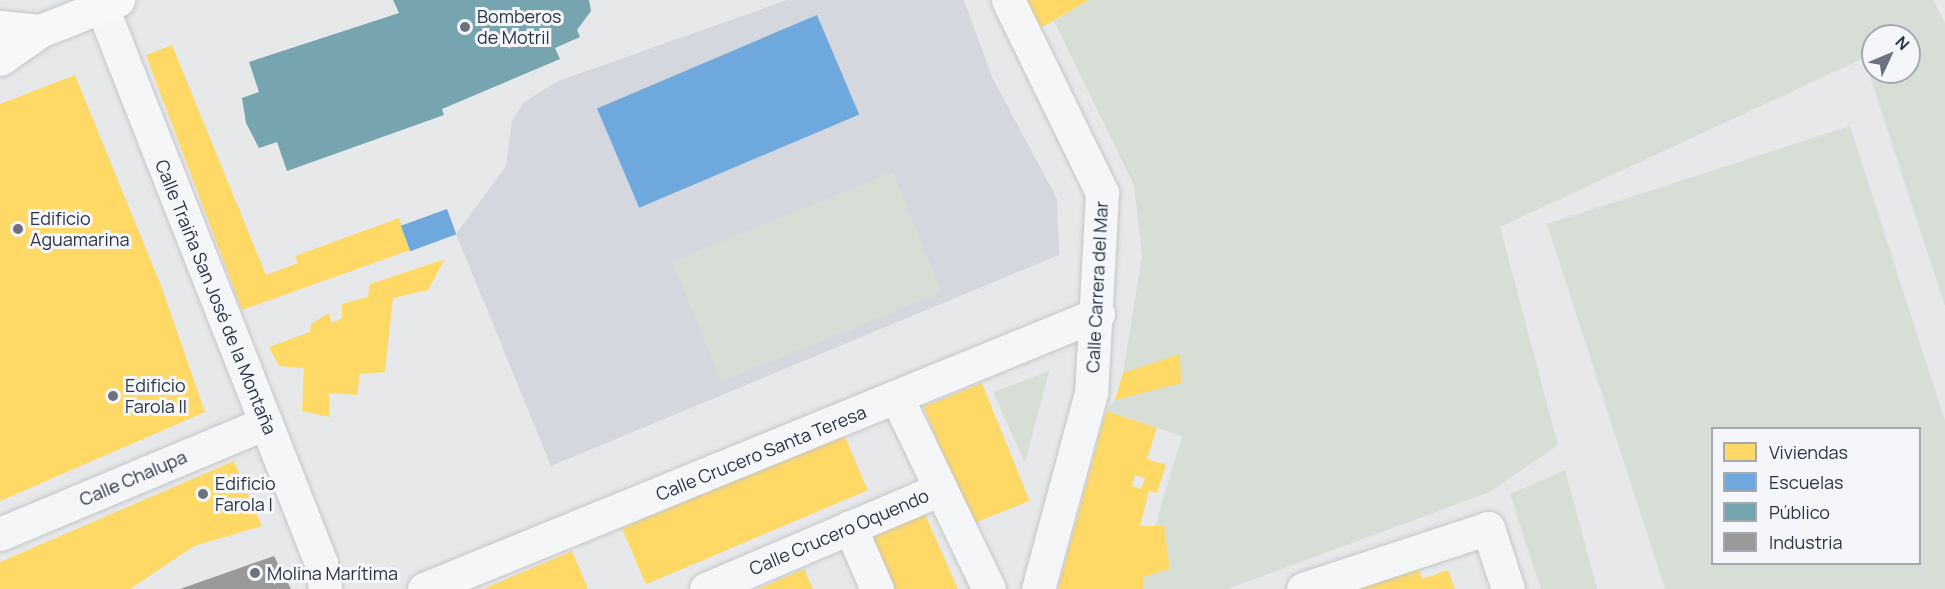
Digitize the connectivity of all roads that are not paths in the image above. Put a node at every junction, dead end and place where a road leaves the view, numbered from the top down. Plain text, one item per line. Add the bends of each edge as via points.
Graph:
1 (1008, 0) edge
2 (110, 3) edge
3 (0, 27) edge
4 (40, 31) junction
5 (0, 59) edge
6 (1098, 314) junction
7 (897, 398) junction
8 (266, 423) junction
9 (940, 489) junction
10 (850, 527) junction
11 (0, 534) edge
12 (323, 576) edge
13 (740, 582) edge
14 (424, 589) edge
15 (705, 589) edge
16 (877, 589) edge
17 (989, 589) edge
18 (1038, 589) edge
19 (1303, 589) edge
20 (1508, 589) edge

1 - 6 street, Calle Carrera del Mar via 1102,193
2 - 4 highway
2 - 8 street, Calle Traiña San José de la Montaña
3 - 4 highway
4 - 5 highway
6 - 7 street, Calle Crucero Santa Teresa
6 - 18 street, Calle Carrera del Mar via 1091,393
7 - 9 street
7 - 14 street, Calle Crucero Santa Teresa
8 - 11 street, Calle Chalupa
8 - 12 street, Calle Traiña San José de la Montaña
9 - 10 street, Calle Crucero Oquendo
9 - 17 street
10 - 13 street, Calle Crucero Oquendo
10 - 16 street
13 - 15 street, Calle Crucero Oquendo
19 - 20 street via 1488,528

